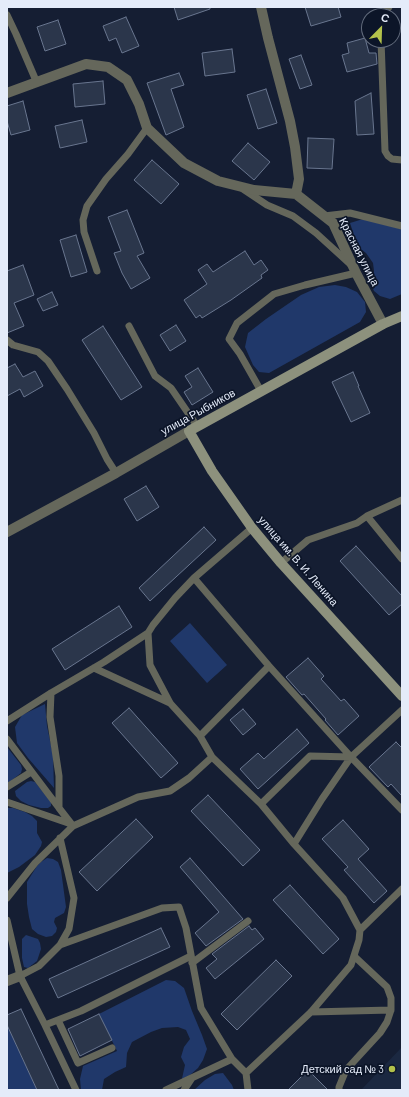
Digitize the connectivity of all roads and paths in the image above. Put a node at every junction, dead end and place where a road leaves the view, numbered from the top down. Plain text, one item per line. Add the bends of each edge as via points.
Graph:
1 (261, 7) edge
2 (7, 15) edge
3 (381, 48) edge
4 (37, 83) junction
5 (7, 93) edge
6 (147, 128) junction
7 (402, 160) edge
8 (240, 187) junction
9 (296, 194) junction
10 (324, 216) junction
11 (402, 226) edge
12 (355, 270) junction
13 (98, 271) dead end
14 (402, 316) edge
15 (383, 324) junction
16 (129, 326) dead end
17 (7, 340) edge
18 (261, 391) junction
19 (193, 428) junction
20 (116, 473) junction
21 (402, 500) edge
22 (367, 516) junction
23 (252, 528) junction
24 (7, 532) edge
25 (402, 559) edge
26 (281, 563) junction
27 (194, 578) junction
28 (148, 633) junction
29 (269, 666) junction
30 (94, 668) junction
31 (52, 693) junction
32 (402, 696) edge
33 (170, 703) junction
34 (402, 710) edge
35 (7, 721) edge
36 (200, 736) junction
37 (7, 740) edge
38 (212, 757) junction
39 (351, 757) junction
40 (32, 772) junction
41 (7, 787) edge
42 (7, 802) edge
43 (261, 804) junction
44 (59, 808) junction
45 (402, 810) edge
46 (72, 825) junction
47 (60, 838) junction
48 (294, 844) junction
49 (402, 889) edge
50 (7, 898) edge
51 (7, 920) edge
52 (248, 921) dead end
53 (360, 930) junction
54 (60, 945) junction
55 (354, 956) junction
56 (192, 959) junction
57 (20, 976) junction
58 (7, 981) edge
59 (390, 1010) junction
60 (311, 1012) junction
61 (58, 1020) junction
62 (45, 1025) junction
63 (112, 1048) dead end
64 (232, 1059) junction
65 (78, 1063) junction
66 (66, 1069) junction
67 (246, 1073) junction
68 (192, 1078) junction
69 (76, 1090) edge
70 (166, 1090) edge
71 (184, 1090) edge
72 (248, 1090) edge
73 (339, 1090) edge

1 - 9 street via 295,147 299,180
2 - 4 lane
3 - 7 lane via 385,151 392,159
4 - 5 street
4 - 6 street via 86,64 108,67 127,80
6 - 8 street via 184,163 218,181
6 - 13 lane via 87,206 83,220 84,232
8 - 9 street
8 - 12 lane via 267,205 293,216 316,233
9 - 10 street, Красная улица
10 - 11 lane via 350,213
10 - 12 street, Красная улица via 333,223
12 - 15 street, Красная улица
12 - 18 lane via 274,294 237,323 229,339
14 - 15 main road, улица Рыбников
15 - 18 main road, улица Рыбников
16 - 19 lane via 155,376 171,388
17 - 20 lane via 12,345 38,352 48,361 90,426
18 - 19 main road, улица Рыбников
19 - 20 street, улица Рыбников
19 - 23 main road, улица им. В. И. Ленина via 212,471
20 - 24 street, улица Рыбников
21 - 22 lane
22 - 25 lane
22 - 26 lane via 357,523 308,540
23 - 26 main road, улица им. В. И. Ленина
23 - 27 lane
26 - 32 main road, улица им. В. И. Ленина
27 - 28 lane
27 - 29 lane
28 - 30 lane
28 - 33 lane via 150,665
29 - 36 lane
29 - 39 lane
30 - 31 lane
30 - 33 lane
31 - 35 lane
31 - 44 lane via 50,717 59,776
33 - 36 lane
34 - 39 lane
36 - 38 lane
37 - 40 lane
38 - 43 lane
38 - 46 lane via 170,791 138,797
39 - 43 lane via 310,756
39 - 45 lane
39 - 48 lane
40 - 41 lane
40 - 44 lane
42 - 46 lane
43 - 48 lane
44 - 46 lane
46 - 47 lane
47 - 50 lane via 35,863
47 - 54 lane via 74,898 69,929
48 - 53 lane via 343,898
49 - 53 lane
51 - 57 lane
52 - 56 lane
53 - 55 lane
54 - 56 lane via 162,908 179,907
54 - 57 lane via 39,966
55 - 59 lane via 387,987 391,998
55 - 60 lane via 351,966
56 - 61 lane
56 - 64 lane via 201,1008
57 - 58 street
57 - 62 lane
59 - 60 lane
59 - 73 lane via 380,1034 346,1070
60 - 67 lane
61 - 62 lane
61 - 65 lane
62 - 66 lane
63 - 65 lane
64 - 67 lane
64 - 68 lane
65 - 66 lane
66 - 69 lane
67 - 72 lane
68 - 70 lane
68 - 71 lane

